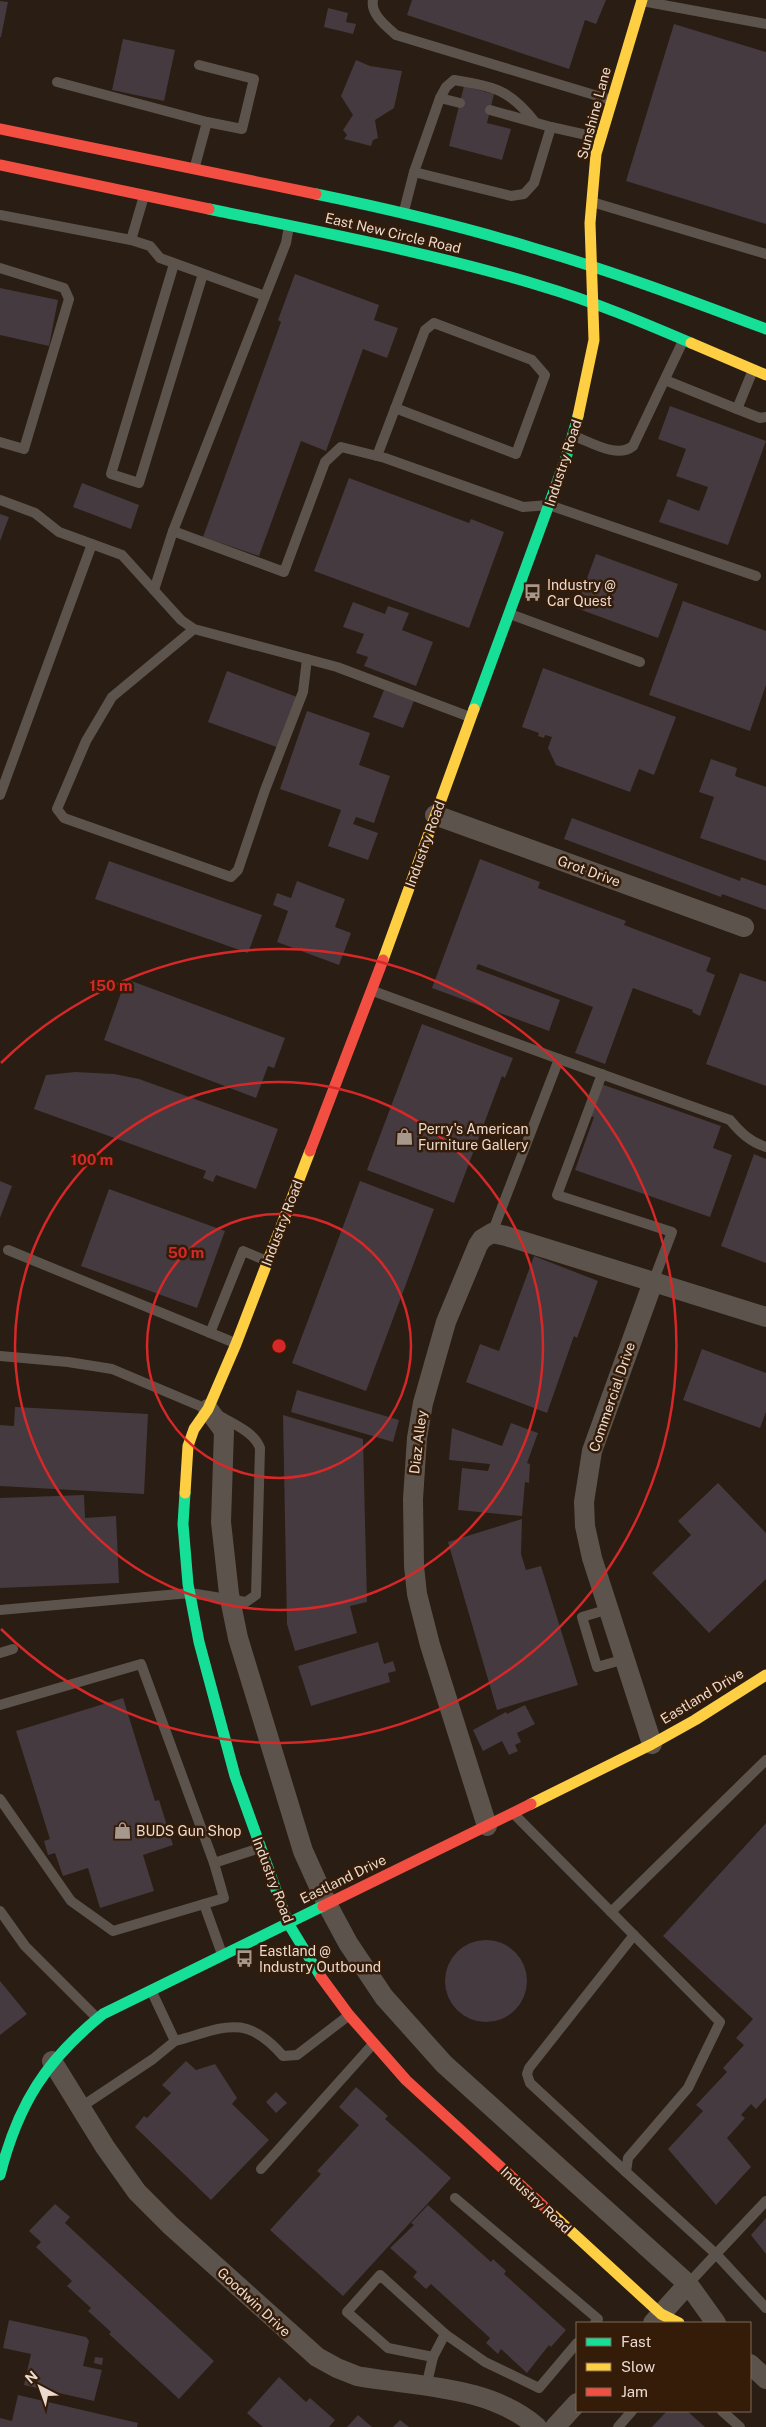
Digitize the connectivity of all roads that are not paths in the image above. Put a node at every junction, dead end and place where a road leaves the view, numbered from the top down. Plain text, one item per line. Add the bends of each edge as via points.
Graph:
1 (373, 0) edge
2 (641, 0) edge
3 (766, 24) edge
4 (199, 65) dead end
5 (57, 82) dead end
6 (440, 98) junction
7 (612, 100) junction
8 (460, 103) dead end
9 (490, 110) dead end
10 (207, 122) junction
11 (535, 122) junction
12 (551, 126) junction
13 (0, 130) edge
14 (601, 138) junction
15 (0, 165) edge
16 (194, 170) junction
17 (414, 172) junction
18 (144, 195) junction
19 (591, 202) junction
20 (0, 215) edge
21 (403, 215) junction
22 (289, 226) junction
23 (131, 240) junction
24 (766, 254) edge
25 (174, 264) junction
26 (592, 267) junction
27 (0, 268) edge
28 (203, 274) junction
29 (265, 296) junction
30 (593, 305) junction
31 (766, 328) edge
32 (684, 340) junction
33 (753, 369) junction
34 (766, 375) edge
35 (665, 380) junction
36 (395, 408) junction
37 (737, 409) junction
38 (766, 416) edge
39 (573, 435) junction
40 (0, 442) edge
41 (377, 456) junction
42 (0, 500) edge
43 (549, 505) junction
44 (173, 531) junction
45 (92, 544) junction
46 (756, 576) dead end
47 (154, 590) junction
48 (509, 614) junction
49 (194, 628) junction
50 (307, 659) junction
51 (640, 662) dead end
52 (471, 717) junction
53 (0, 795) edge
54 (435, 815) junction
55 (744, 927) dead end
56 (372, 990) junction
57 (559, 1059) junction
58 (602, 1074) junction
59 (766, 1147) edge
60 (492, 1233) junction
61 (8, 1250) dead end
62 (267, 1261) junction
63 (653, 1282) junction
64 (766, 1316) edge
65 (210, 1333) junction
66 (236, 1344) junction
67 (0, 1356) edge
68 (208, 1409) junction
69 (190, 1593) junction
70 (231, 1600) junction
71 (609, 1609) junction
72 (0, 1610) edge
73 (13, 1650) dead end
74 (0, 1653) edge
75 (625, 1659) junction
76 (766, 1675) edge
77 (0, 1705) edge
78 (652, 1744) junction
79 (766, 1760) edge
80 (0, 1799) edge
81 (513, 1813) junction
82 (487, 1826) junction
83 (261, 1848) junction
84 (214, 1864) junction
85 (204, 1904) junction
86 (327, 1904) junction
87 (0, 1911) edge
88 (611, 1912) junction
89 (288, 1923) junction
90 (634, 1935) junction
91 (223, 1955) junction
92 (151, 1990) junction
93 (349, 2016) junction
94 (98, 2018) junction
95 (175, 2041) junction
96 (373, 2044) junction
97 (52, 2061) junction
98 (81, 2107) junction
99 (1, 2168) edge
100 (261, 2169) dead end
101 (626, 2172) junction
102 (455, 2198) dead end
103 (766, 2201) edge
104 (716, 2254) junction
105 (688, 2284) junction
106 (766, 2308) edge
107 (664, 2320) edge
108 (596, 2322) edge
109 (715, 2322) edge
110 (445, 2334) junction
111 (576, 2345) edge
112 (433, 2357) junction
113 (751, 2365) edge
114 (766, 2379) edge
115 (426, 2387) junction
116 (576, 2404) edge
117 (631, 2412) edge
118 (723, 2412) edge
119 (537, 2427) edge
120 (555, 2427) edge
121 (618, 2427) edge
122 (740, 2427) edge

1 - 7 lane via 372,5 381,22 396,35
2 - 3 lane
2 - 7 main road, Sunshine Lane
4 - 10 lane via 254,79 242,129
5 - 10 lane
6 - 8 lane
6 - 11 lane via 454,80 489,86 520,103
6 - 17 lane
7 - 14 main road, Sunshine Lane
9 - 11 lane
10 - 16 lane
11 - 12 lane
12 - 14 lane
12 - 17 lane via 534,183 524,194 511,196
13 - 16 main road, East New Circle Road
14 - 19 main road, Sunshine Lane
15 - 18 main road, East New Circle Road
16 - 21 main road, East New Circle Road
17 - 21 lane
18 - 22 main road, East New Circle Road
18 - 23 lane
19 - 24 lane
19 - 26 main road, Sunshine Lane
20 - 23 lane
21 - 26 main road, East New Circle Road via 465,229
22 - 29 lane via 286,243
22 - 30 main road, East New Circle Road via 459,264 542,286
23 - 25 lane via 150,246 160,258
25 - 28 lane
25 - 28 lane via 111,474 139,483
26 - 30 main road, Industry Road
26 - 31 main road, East New Circle Road
27 - 40 lane via 64,288 69,299 24,449
28 - 29 lane
29 - 44 lane
30 - 32 main road, East New Circle Road
30 - 39 main road, Industry Road via 591,364
32 - 33 main road, East New Circle Road
32 - 35 lane
33 - 34 main road, East New Circle Road
33 - 37 lane
35 - 37 lane
35 - 39 lane via 628,451 615,451
36 - 36 lane via 425,330 434,323 532,360 544,375 516,454
36 - 41 lane
37 - 38 lane via 760,418
39 - 43 main road, Industry Road
41 - 43 lane via 523,507
41 - 44 lane via 341,447 325,462 284,572
42 - 45 lane via 35,513 59,532
43 - 46 lane
43 - 48 main road, Industry Road
44 - 47 lane
45 - 47 lane via 122,555
45 - 53 lane
47 - 49 lane via 181,620
48 - 51 lane
48 - 52 main road, Industry Road
49 - 50 lane
49 - 50 lane via 112,697 86,741 57,809 64,818 231,877 238,870 303,692
50 - 52 lane
52 - 54 main road, Industry Road
54 - 55 street, Grot Drive
54 - 56 main road, Industry Road
56 - 57 lane
56 - 62 main road, Industry Road
57 - 58 lane
57 - 60 lane
58 - 59 lane via 730,1120 741,1133
58 - 63 lane via 557,1195 672,1232
60 - 63 street
60 - 82 street, Diaz Alley via 478,1245 432,1364 416,1438 413,1500 417,1594
61 - 65 lane
62 - 65 lane via 243,1251
62 - 66 main road, Industry Road
63 - 64 street
63 - 71 street, Commercial Drive via 592,1451 584,1502 592,1558
65 - 66 lane
66 - 68 main road, Industry Road
67 - 68 lane via 112,1369
68 - 69 main road, Industry Road via 194,1429 188,1446 183,1524
68 - 70 street via 224,1431 221,1522
68 - 70 lane via 251,1435 260,1448 256,1595 246,1602
69 - 70 lane
69 - 72 lane
69 - 83 main road, Industry Road via 199,1642 235,1776
70 - 86 street via 241,1647 303,1851
71 - 75 street, Commercial Drive
71 - 75 lane via 582,1617 597,1667
73 - 74 lane
75 - 78 street, Commercial Drive
76 - 78 main road, Eastland Drive
77 - 84 lane via 141,1664
78 - 81 main road, Eastland Drive
79 - 88 lane
80 - 85 lane via 71,1901 113,1931
81 - 82 main road, Eastland Drive
81 - 88 lane
82 - 86 main road, Eastland Drive
83 - 84 lane
83 - 89 main road, Industry Road
84 - 85 lane via 224,1898
85 - 91 lane
86 - 89 main road, Eastland Drive
86 - 105 street via 367,1973 417,2036
87 - 94 lane via 25,1946
88 - 90 lane
89 - 91 main road, Eastland Drive
89 - 93 main road, Industry Road
90 - 101 lane via 720,2022 688,2088 628,2158
90 - 101 lane via 527,2074 530,2083
91 - 92 main road, Eastland Drive
92 - 94 main road, Eastland Drive
92 - 95 lane
93 - 95 lane via 297,2055 283,2056 268,2039 233,2025
93 - 96 main road, Industry Road
94 - 97 main road, Eastland Drive
95 - 98 lane via 154,2059
96 - 100 lane
96 - 107 main road, Industry Road via 406,2080
97 - 98 street, Goodwin Drive
97 - 99 main road, Eastland Drive via 20,2109
98 - 115 street, Goodwin Drive via 137,2192 298,2342 330,2364 357,2376
101 - 104 lane
102 - 108 lane via 598,2319
103 - 104 lane
104 - 105 lane
104 - 106 lane
105 - 107 street
105 - 109 street
110 - 111 lane via 485,2362 538,2388
110 - 112 lane
110 - 112 lane via 380,2276 347,2312 388,2348
112 - 115 lane
113 - 114 street
115 - 119 street, Goodwin Drive via 488,2398
116 - 120 street
117 - 121 lane
118 - 122 lane

